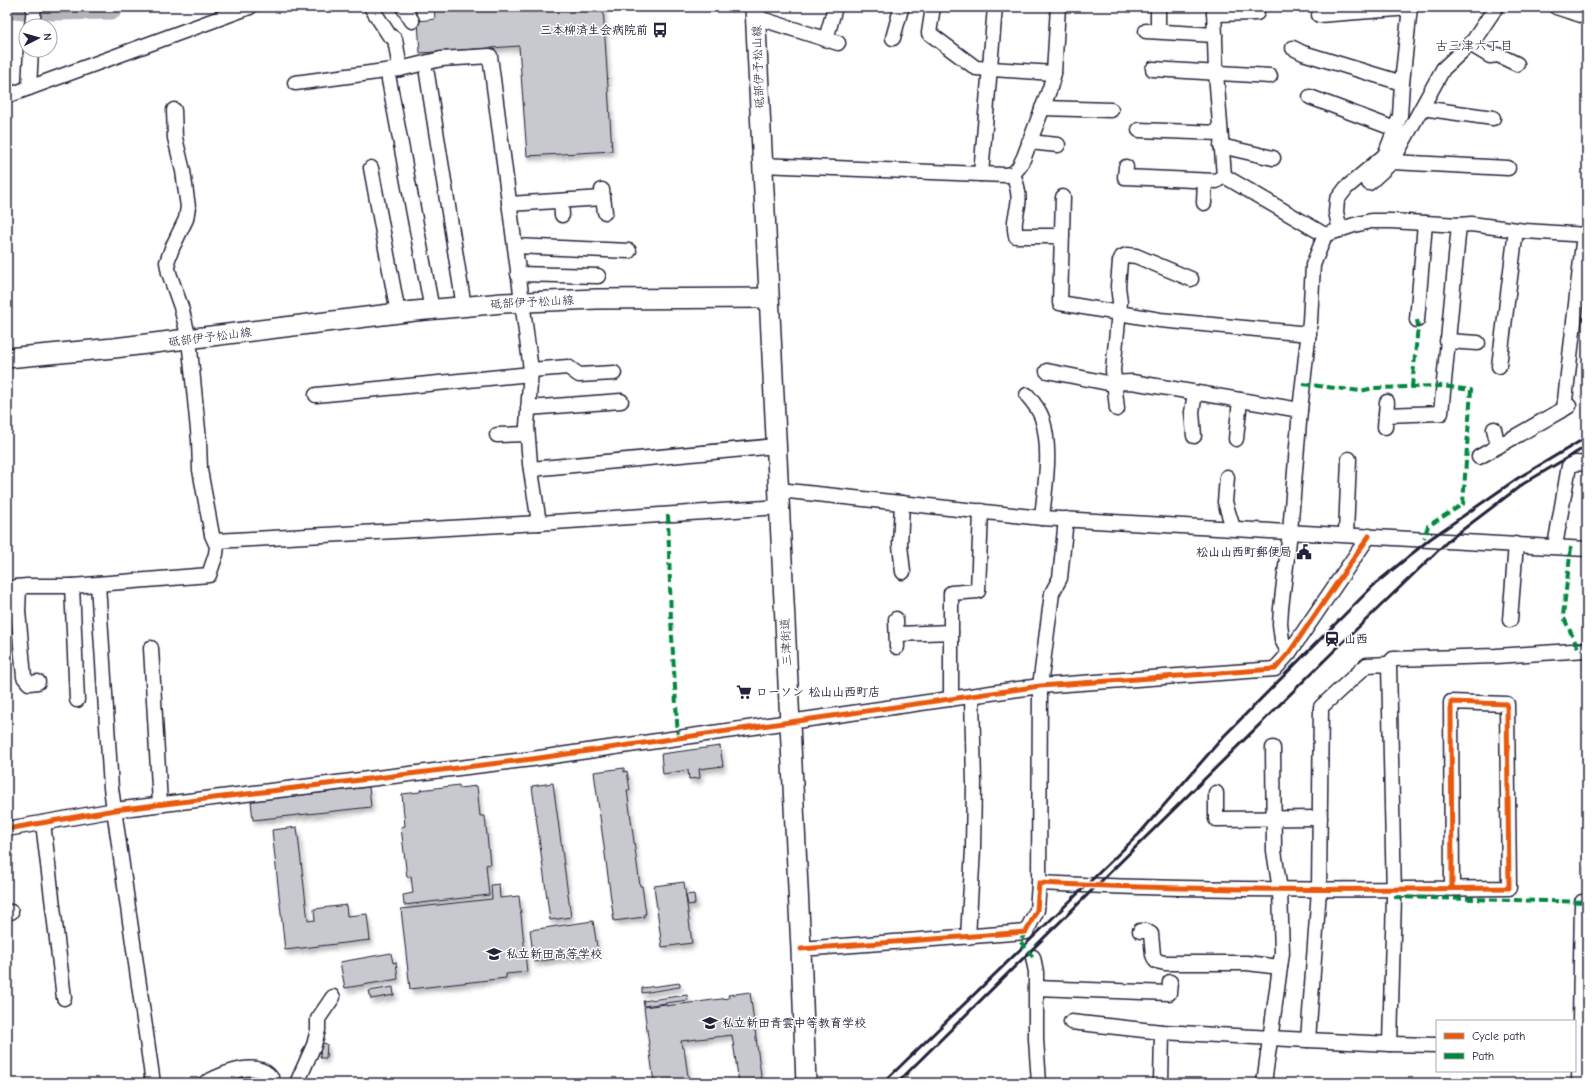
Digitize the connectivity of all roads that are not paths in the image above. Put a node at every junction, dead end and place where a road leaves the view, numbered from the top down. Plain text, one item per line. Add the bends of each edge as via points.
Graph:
1 (250, 7) edge
2 (371, 7) edge
3 (403, 7) edge
4 (835, 7) edge
5 (932, 7) edge
6 (995, 7) edge
7 (1058, 7) edge
8 (1158, 7) edge
9 (1496, 7) edge
10 (1556, 7) edge
11 (1410, 8) edge
12 (902, 9) edge
13 (1214, 11) edge
14 (755, 12) edge
15 (1257, 13) dead end
16 (1318, 15) dead end
17 (1587, 17) edge
18 (412, 22) dead end
19 (1215, 35) junction
20 (893, 38) dead end
21 (1470, 44) junction
22 (1293, 48) dead end
23 (31, 58) edge
24 (1517, 64) dead end
25 (990, 69) junction
26 (1153, 69) dead end
27 (1054, 73) junction
28 (1216, 73) junction
29 (427, 74) dead end
30 (397, 76) junction
31 (1270, 76) dead end
32 (374, 82) dead end
33 (294, 83) dead end
34 (1402, 83) junction
35 (29, 88) junction
36 (7, 96) edge
37 (1310, 97) dead end
38 (1042, 108) junction
39 (1422, 108) junction
40 (174, 110) dead end
41 (1111, 110) dead end
42 (1493, 118) dead end
43 (1395, 129) junction
44 (1139, 130) dead end
45 (1221, 140) junction
46 (1029, 142) junction
47 (1058, 145) dead end
48 (1273, 158) dead end
49 (1392, 162) junction
50 (761, 165) junction
51 (1126, 167) dead end
52 (372, 168) dead end
53 (1508, 168) dead end
54 (981, 174) junction
55 (1013, 174) junction
56 (1224, 176) junction
57 (1205, 181) junction
58 (1369, 183) dead end
59 (1063, 198) dead end
60 (604, 200) dead end
61 (1204, 203) dead end
62 (509, 204) junction
63 (1425, 223) junction
64 (1459, 225) junction
65 (1340, 230) junction
66 (1516, 230) junction
67 (1586, 234) edge
68 (1325, 235) junction
69 (1062, 236) junction
70 (514, 246) junction
71 (629, 251) dead end
72 (518, 274) junction
73 (598, 276) dead end
74 (1191, 278) dead end
75 (768, 298) junction
76 (522, 302) junction
77 (464, 307) junction
78 (432, 310) junction
79 (398, 313) junction
80 (1119, 313) junction
81 (1417, 320) dead end
82 (1309, 334) junction
83 (189, 339) junction
84 (1447, 341) junction
85 (1478, 344) dead end
86 (7, 357) edge
87 (1499, 366) dead end
88 (1047, 371) dead end
89 (531, 372) junction
90 (614, 373) dead end
91 (1115, 383) junction
92 (325, 389) dead end
93 (1195, 393) junction
94 (1027, 395) dead end
95 (1240, 400) junction
96 (621, 401) dead end
97 (528, 408) junction
98 (1117, 409) dead end
99 (1300, 410) junction
100 (1386, 415) dead end
101 (1494, 429) dead end
102 (527, 434) junction
103 (497, 435) dead end
104 (1194, 436) dead end
105 (1236, 440) dead end
106 (776, 446) junction
107 (1498, 446) junction
108 (1479, 457) dead end
109 (1349, 459) dead end
110 (1587, 464) edge
111 (531, 469) junction
112 (1227, 477) dead end
113 (779, 499) junction
114 (902, 502) junction
115 (981, 511) junction
116 (1042, 518) junction
117 (1066, 519) junction
118 (539, 524) junction
119 (1232, 528) junction
120 (1290, 532) junction
121 (1346, 534) junction
122 (1368, 536) junction
123 (216, 541) junction
124 (1516, 544) junction
125 (1555, 546) junction
126 (1587, 549) edge
127 (903, 572) dead end
128 (98, 584) junction
129 (72, 586) junction
130 (13, 588) edge
131 (896, 619) dead end
132 (1510, 620) dead end
133 (951, 632) junction
134 (151, 648) dead end
135 (1587, 650) edge
136 (1289, 653) junction
137 (1389, 664) junction
138 (38, 682) dead end
139 (1040, 686) junction
140 (972, 696) junction
141 (951, 699) junction
142 (77, 700) dead end
143 (790, 721) junction
144 (1273, 748) dead end
145 (1216, 794) dead end
146 (160, 804) junction
147 (115, 810) junction
148 (1275, 818) junction
149 (1320, 818) junction
150 (43, 823) junction
151 (7, 829) edge
152 (1039, 883) junction
153 (1394, 889) junction
154 (1452, 889) junction
155 (1280, 890) junction
156 (1319, 890) junction
157 (1582, 902) dead end
158 (1140, 931) dead end
159 (968, 937) junction
160 (801, 949) junction
161 (1034, 957) dead end
162 (1280, 967) junction
163 (1170, 982) dead end
164 (1036, 988) junction
165 (332, 997) dead end
166 (64, 998) dead end
167 (1071, 1022) dead end
168 (1162, 1032) junction
169 (1271, 1038) junction
170 (1308, 1040) junction
171 (1390, 1044) junction
172 (1436, 1045) edge
173 (153, 1083) edge
174 (205, 1083) edge
175 (274, 1083) edge
176 (297, 1083) edge
177 (806, 1083) edge
178 (1039, 1083) edge
179 (1161, 1083) edge
180 (1264, 1083) edge
181 (1579, 1083) edge

1 - 35 street
2 - 30 street via 389,35 395,39
3 - 18 street
4 - 14 street via 832,41
5 - 25 street via 929,32 976,68
6 - 25 street
7 - 27 street
8 - 19 street via 1152,31
9 - 21 street
10 - 17 street
11 - 16 street
11 - 34 street
12 - 20 street
13 - 15 street
13 - 19 street
14 - 50 main road, 砥部伊予松山線
19 - 28 street
21 - 24 street via 1490,56 1498,55
21 - 39 street via 1443,69
22 - 34 street
23 - 35 street
25 - 27 street
25 - 54 street
26 - 28 street
27 - 38 street
28 - 31 street
28 - 45 street
29 - 77 street
30 - 32 street
30 - 33 street
30 - 62 street via 441,59 490,56
30 - 78 street
34 - 43 street via 1400,116
35 - 36 street
37 - 43 street
38 - 41 street
38 - 46 street
39 - 42 street
39 - 49 street
40 - 83 street via 175,138 188,206 186,219 167,262
43 - 65 street via 1385,155 1346,188 1337,200 1336,212
44 - 45 street
45 - 48 street
45 - 56 street
46 - 47 street
46 - 55 street via 1019,167
49 - 53 street
49 - 58 street
50 - 54 street
50 - 75 main road, 砥部伊予松山線
51 - 57 street via 1126,177
52 - 79 street
54 - 55 street
55 - 69 street via 1018,194 1014,224 1016,236
56 - 57 street via 1216,181
56 - 68 street
57 - 61 street
59 - 69 street
60 - 62 street via 561,208
62 - 70 street
63 - 64 street
63 - 65 street via 1371,221
63 - 81 street
64 - 66 street via 1471,224
64 - 84 street
65 - 68 street
66 - 67 street
66 - 87 street
67 - 107 street via 1567,408
68 - 82 street via 1313,265
69 - 80 street via 1060,303
70 - 71 street
70 - 72 street
72 - 73 street
72 - 76 street
74 - 80 street via 1136,256 1122,257 1118,286
75 - 76 main road, 砥部伊予松山線
75 - 106 main road, 三津街道
76 - 77 main road, 砥部伊予松山線
76 - 89 street
77 - 78 main road, 砥部伊予松山線
78 - 79 main road, 砥部伊予松山線
79 - 83 main road, 砥部伊予松山線
80 - 82 street via 1160,320
80 - 91 street via 1114,355
82 - 99 street
83 - 86 main road, 砥部伊予松山線
83 - 123 street via 200,470 212,535
84 - 85 street
84 - 100 street via 1441,413
88 - 91 street
89 - 90 street via 568,367 579,375
89 - 92 street via 418,392
89 - 97 street
91 - 93 street via 1132,382
91 - 98 street
93 - 95 street
93 - 104 street via 1192,412
94 - 116 street via 1042,418 1046,437 1047,468
95 - 99 street
95 - 105 street
96 - 97 street
97 - 102 street
99 - 120 street
101 - 107 street
102 - 103 street
102 - 111 street
106 - 111 street
106 - 113 main road, 三津街道
107 - 108 street
109 - 121 street
110 - 125 street via 1576,463 1569,466
111 - 118 street
112 - 119 street via 1224,502
113 - 114 street
113 - 118 street
113 - 143 main road, 三津街道
114 - 115 street
114 - 127 street via 900,544
115 - 116 street
115 - 133 street via 978,591 952,593
116 - 117 street
117 - 119 street
117 - 139 street via 1060,578 1052,593
118 - 123 street
119 - 120 street
120 - 121 street
120 - 136 street via 1280,624 1282,640
121 - 122 street
122 - 124 street
122 - 136 street
123 - 128 street via 216,554 209,575
124 - 125 street
124 - 132 street
125 - 126 street
128 - 129 street
128 - 147 street
129 - 130 street
129 - 142 street
130 - 138 street via 18,611 24,677 29,683
131 - 133 street via 897,641
133 - 141 street
134 - 146 street
135 - 137 street via 1393,659
136 - 139 street via 1275,669
137 - 149 street via 1368,665 1321,707
137 - 153 street
139 - 140 street
139 - 152 street
140 - 141 street
140 - 159 street via 974,782
141 - 143 street
143 - 146 street via 532,759
143 - 160 main road, 三津街道
144 - 148 street
145 - 148 street via 1216,819
146 - 147 street
147 - 150 street
147 - 173 street
148 - 149 street
148 - 155 street via 1274,851
149 - 156 street
150 - 151 street
150 - 166 street
152 - 155 street
152 - 159 street via 1037,910 1026,932
153 - 154 street
153 - 156 street
153 - 171 street
154 - 154 street via 1509,888 1507,704 1451,702
155 - 156 street
155 - 162 street
156 - 170 street
157 - 181 street
158 - 162 street via 1151,934 1153,955 1156,961 1165,964 1247,963
159 - 160 street
160 - 177 main road, 三津街道
161 - 164 street
162 - 169 street
163 - 164 street via 1169,993 1092,984
164 - 178 street
165 - 176 street via 318,1019 314,1045
167 - 168 street
168 - 169 street
168 - 179 street
169 - 170 street
169 - 180 street
170 - 171 street
171 - 172 street
174 - 175 street via 236,1070 251,1068 271,1075

